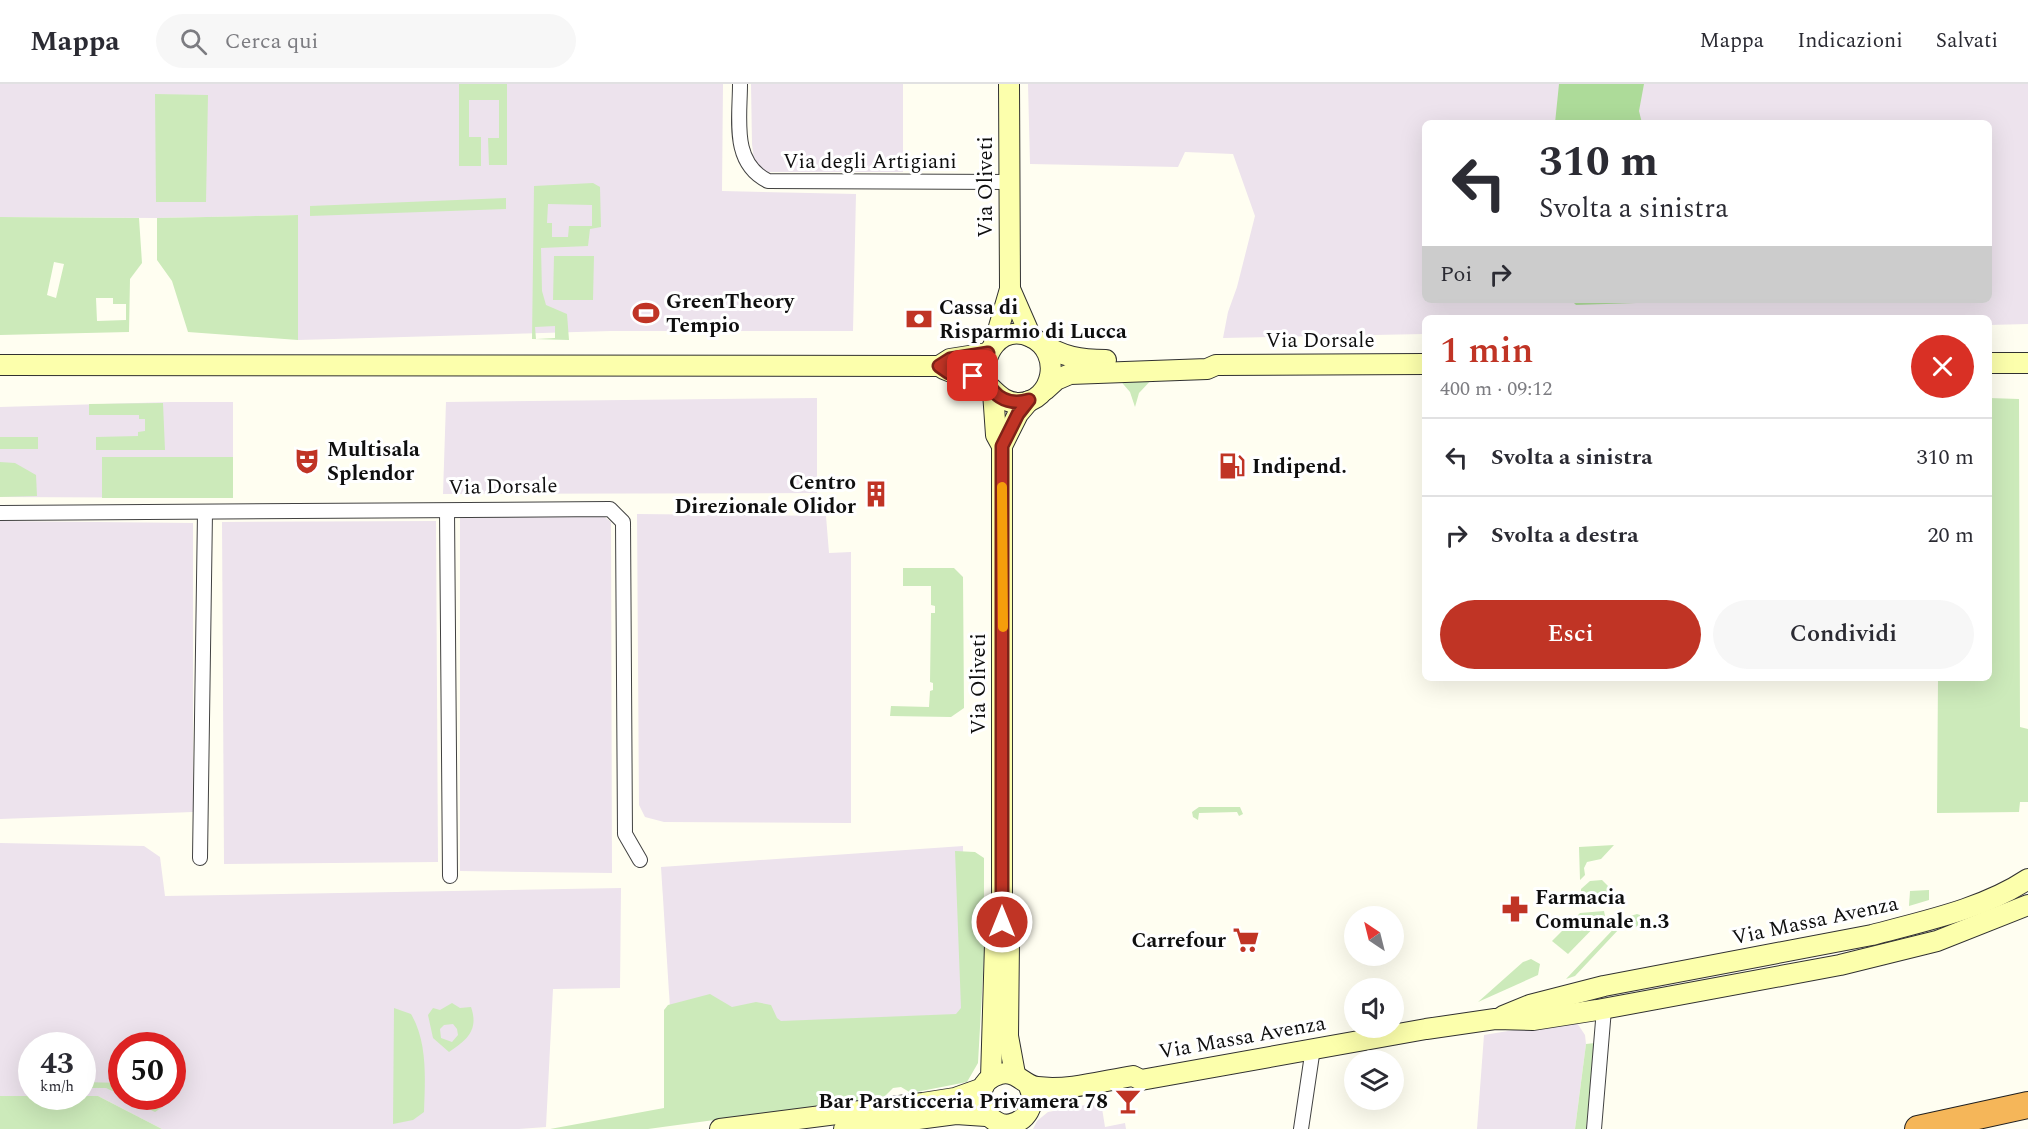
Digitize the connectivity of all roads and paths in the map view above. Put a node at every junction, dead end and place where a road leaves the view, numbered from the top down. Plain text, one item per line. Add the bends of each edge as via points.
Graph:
1 (740, 84) edge
2 (1010, 84) edge
3 (1009, 182) junction
4 (1010, 289) junction
5 (1036, 340) junction
6 (991, 348) junction
7 (1992, 363) edge
8 (2028, 363) edge
9 (1422, 364) edge
10 (0, 365) edge
11 (1216, 365) junction
12 (939, 366) junction
13 (990, 388) junction
14 (1037, 395) junction
15 (1002, 446) junction
16 (447, 510) junction
17 (205, 512) junction
18 (0, 513) edge
19 (200, 858) dead end
20 (640, 860) dead end
21 (450, 876) dead end
22 (2028, 879) edge
23 (2028, 888) edge
24 (2002, 896) junction
25 (2028, 905) edge
26 (2028, 914) edge
27 (1002, 922) junction
28 (1840, 965) junction
29 (1597, 987) junction
30 (1604, 1008) junction
31 (1495, 1019) junction
32 (1313, 1048) junction
33 (1021, 1079) junction
34 (1141, 1080) junction
35 (987, 1083) junction
36 (2028, 1110) edge
37 (1023, 1119) edge
38 (994, 1123) edge
39 (757, 1127) edge
40 (720, 1129) edge
41 (844, 1129) edge
42 (1301, 1129) edge
43 (1594, 1129) edge
44 (1918, 1129) edge
45 (1995, 1129) edge

1 - 3 street, Via degli Artigiani via 742,154 756,176 768,181
2 - 3 main road, Via Oliveti
3 - 4 main road, Via Oliveti
4 - 5 main road, Via Oliveti
4 - 6 main road, Via Oliveti
5 - 6 main road via 1010,336
5 - 11 main road, Via Dorsale via 1060,355 1081,360 1206,360
5 - 14 main road via 1051,360 1052,370
6 - 12 main road via 950,359
6 - 13 main road via 984,373
7 - 8 main road
9 - 11 main road, Via Dorsale
10 - 12 main road
11 - 14 main road, Via Dorsale via 1207,369 1070,374
12 - 13 main road via 949,373 973,376
13 - 14 main road via 1009,402
13 - 15 main road, Via Oliveti via 996,435
14 - 15 main road, Via Oliveti via 1018,414
15 - 27 main road, Via Oliveti
16 - 17 street, Via Dorsale
16 - 20 street, Via Dorsale via 610,509 623,522 625,834
16 - 21 street
17 - 18 street, Via Dorsale
17 - 19 street
22 - 24 main road, Via Massa Avenza
23 - 24 main road
24 - 29 main road, Via Massa Avenza via 1872,935
25 - 28 main road, Via Massa Avenza via 1937,941
26 - 28 main road via 1936,950 1877,964
27 - 33 main road, Via Oliveti via 1009,942 1008,1036
27 - 35 main road, Via Oliveti via 995,944
28 - 30 main road, Via Massa Avenza
29 - 30 street via 1589,999
29 - 30 street via 1613,995
29 - 31 main road, Via Massa Avenza
30 - 31 main road, Via Massa Avenza via 1533,1020
30 - 43 street
31 - 32 main road, Via Massa Avenza
32 - 34 main road, Via Massa Avenza
32 - 42 street
33 - 34 main road, Via Massa Avenza via 1054,1088 1133,1076
33 - 35 main road, Via Massa Avenza via 1007,1073
33 - 37 main road via 1033,1100
34 - 37 main road, Via Massa Avenza via 1135,1086 1064,1098
35 - 38 main road via 980,1102
35 - 39 main road, Via Massa Avenza via 955,1098
36 - 44 highway
36 - 45 highway
37 - 38 main road, Via Massa Avenza via 1013,1124
38 - 41 main road, Via Massa Avenza via 956,1114
39 - 40 main road, Via Massa Avenza

